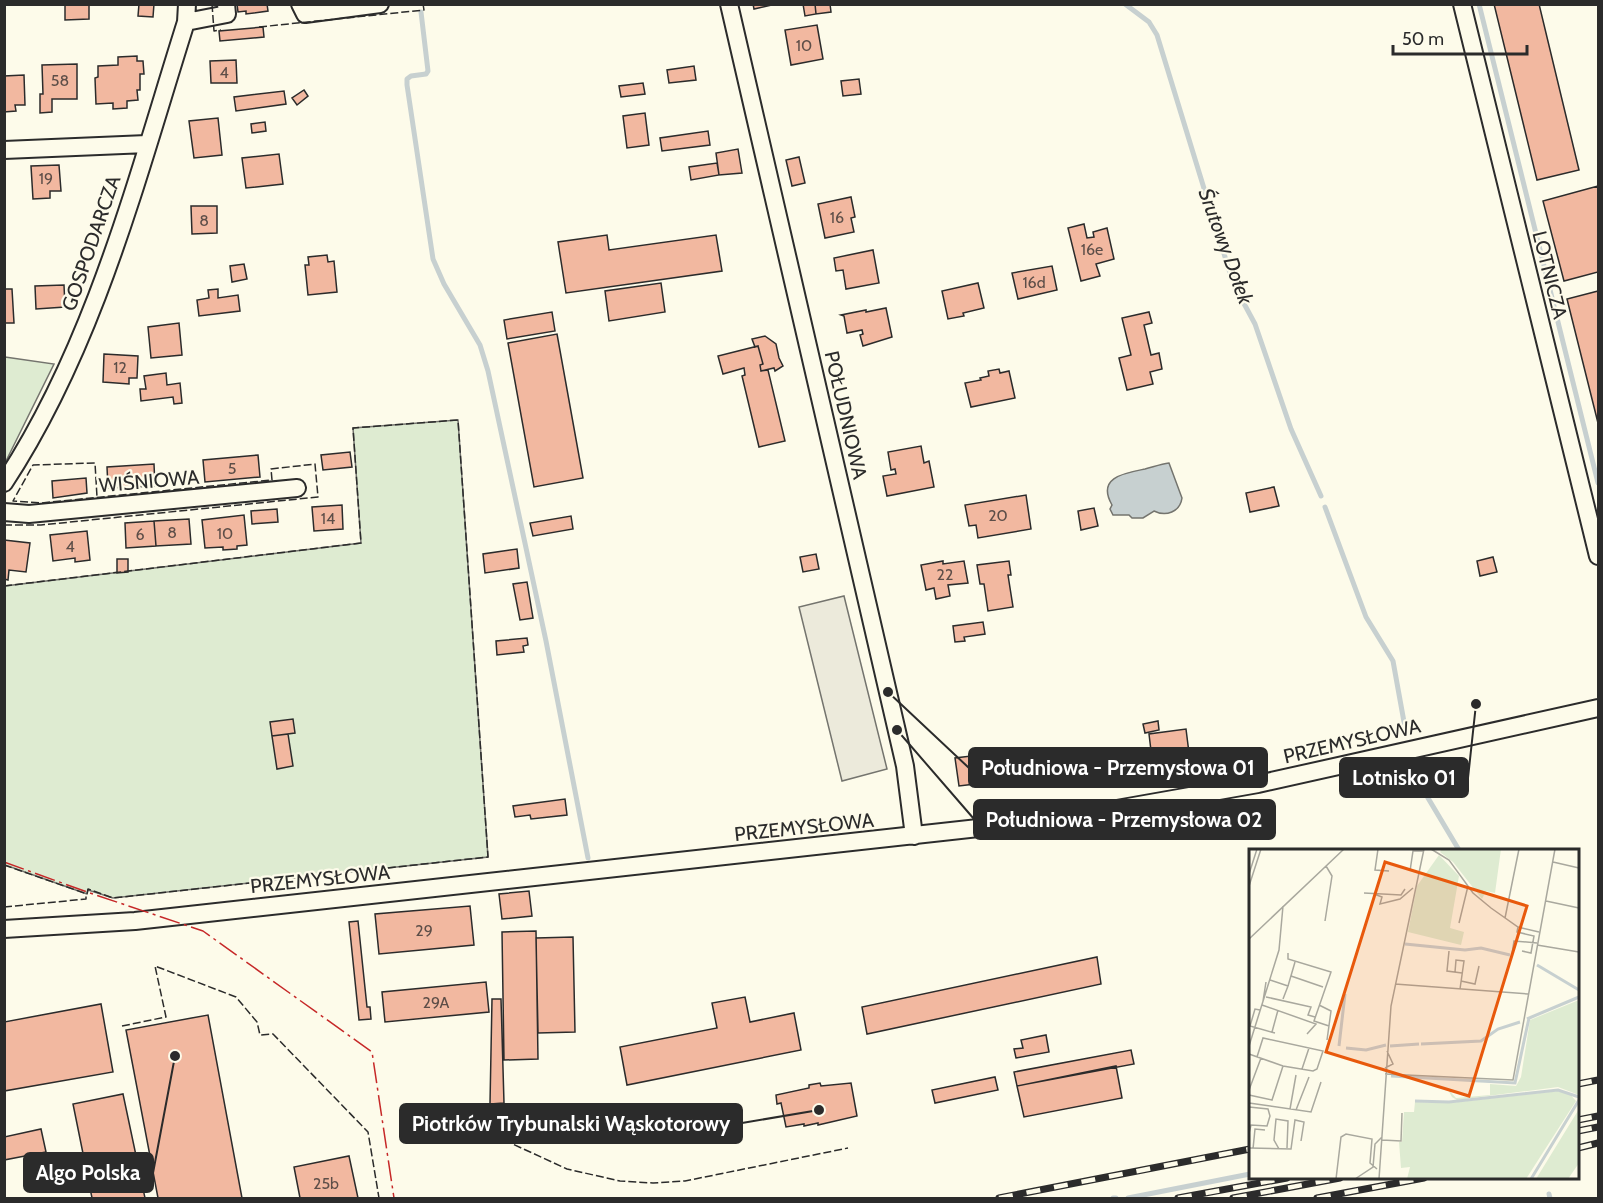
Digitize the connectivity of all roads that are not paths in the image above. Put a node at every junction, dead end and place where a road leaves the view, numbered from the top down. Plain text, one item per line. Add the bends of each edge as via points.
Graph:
1 (188, 4) edge
2 (226, 4) edge
3 (300, 4) edge
4 (380, 4) edge
5 (729, 4) edge
6 (1462, 4) edge
7 (186, 22) junction
8 (147, 144) junction
9 (4, 150) edge
10 (4, 483) edge
11 (297, 488) dead end
12 (4, 512) edge
13 (1599, 556) edge
14 (1599, 708) edge
15 (914, 836) junction
16 (4, 929) edge

1 - 7 street, GOSPODARCZA
2 - 7 street via 227,14
3 - 4 street via 305,14
5 - 15 street, POŁUDNIOWA via 905,766
6 - 13 street, LOTNICZA
7 - 8 street, GOSPODARCZA
8 - 9 street
8 - 10 street, GOSPODARCZA via 106,271 68,369 29,445
11 - 12 street, WIŚNIOWA via 29,514
14 - 15 street, PRZEMYSŁOWA via 1174,800 1060,819
15 - 16 street, PRZEMYSŁOWA via 135,921

